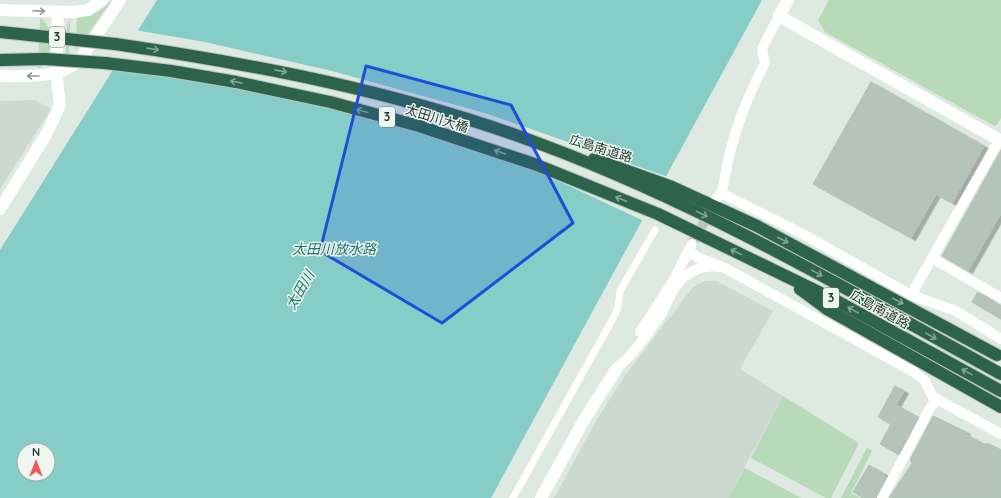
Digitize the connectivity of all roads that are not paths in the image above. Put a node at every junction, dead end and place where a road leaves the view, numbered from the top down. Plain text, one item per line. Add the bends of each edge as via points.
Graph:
1 (102, 0) edge
2 (120, 0) edge
3 (788, 0) edge
4 (0, 10) edge
5 (58, 12) junction
6 (779, 16) junction
7 (0, 32) edge
8 (0, 60) edge
9 (56, 72) junction
10 (0, 76) edge
11 (1001, 140) edge
12 (543, 145) joint
13 (669, 192) junction
14 (0, 209) edge
15 (658, 214) joint
16 (655, 230) dead end
17 (932, 258) junction
18 (725, 268) junction
19 (780, 274) junction
20 (911, 296) junction
21 (1001, 298) edge
22 (1001, 339) edge
23 (999, 355) edge
24 (617, 368) junction
25 (1001, 374) edge
26 (1001, 391) edge
27 (938, 400) junction
28 (1001, 407) edge
29 (1001, 434) edge
30 (513, 498) edge
31 (541, 498) edge
32 (882, 498) edge

1 - 5 street via 88,10
2 - 9 street via 80,60 75,65
3 - 6 street
4 -> 5 street
5 - 9 street
6 - 11 street
6 - 20 street via 762,49 765,64 732,142 719,196 803,234
7 -> 12 highway, 太田川大橋 / 3, bridge via 115,44 218,59 342,85 430,109
15 -> 8 highway, 太田川大橋 / 3, bridge via 537,165 419,126 330,102 171,71 105,63
9 -> 10 street via 39,76
9 - 14 street via 60,105 47,133
11 - 17 street
12 - 13 highway, 広島南道路 / 3 via 609,163
13 -> 23 highway via 776,236
13 -> 25 highway, 広島南道路 / 3
19 -> 15 highway, 広島南道路 / 3
16 - 30 street via 620,291 618,308
17 - 20 street
17 - 21 street
18 - 24 street via 703,267 680,280 656,321 626,361
18 - 24 street via 697,257 690,248 669,287
18 - 27 street via 914,372 925,381 929,391
26 -> 19 highway, 広島南道路 / 3 via 835,300
19 - 28 highway via 827,309
20 - 22 street via 956,311
24 - 31 street via 584,420
27 - 29 street
27 - 32 street via 930,408

